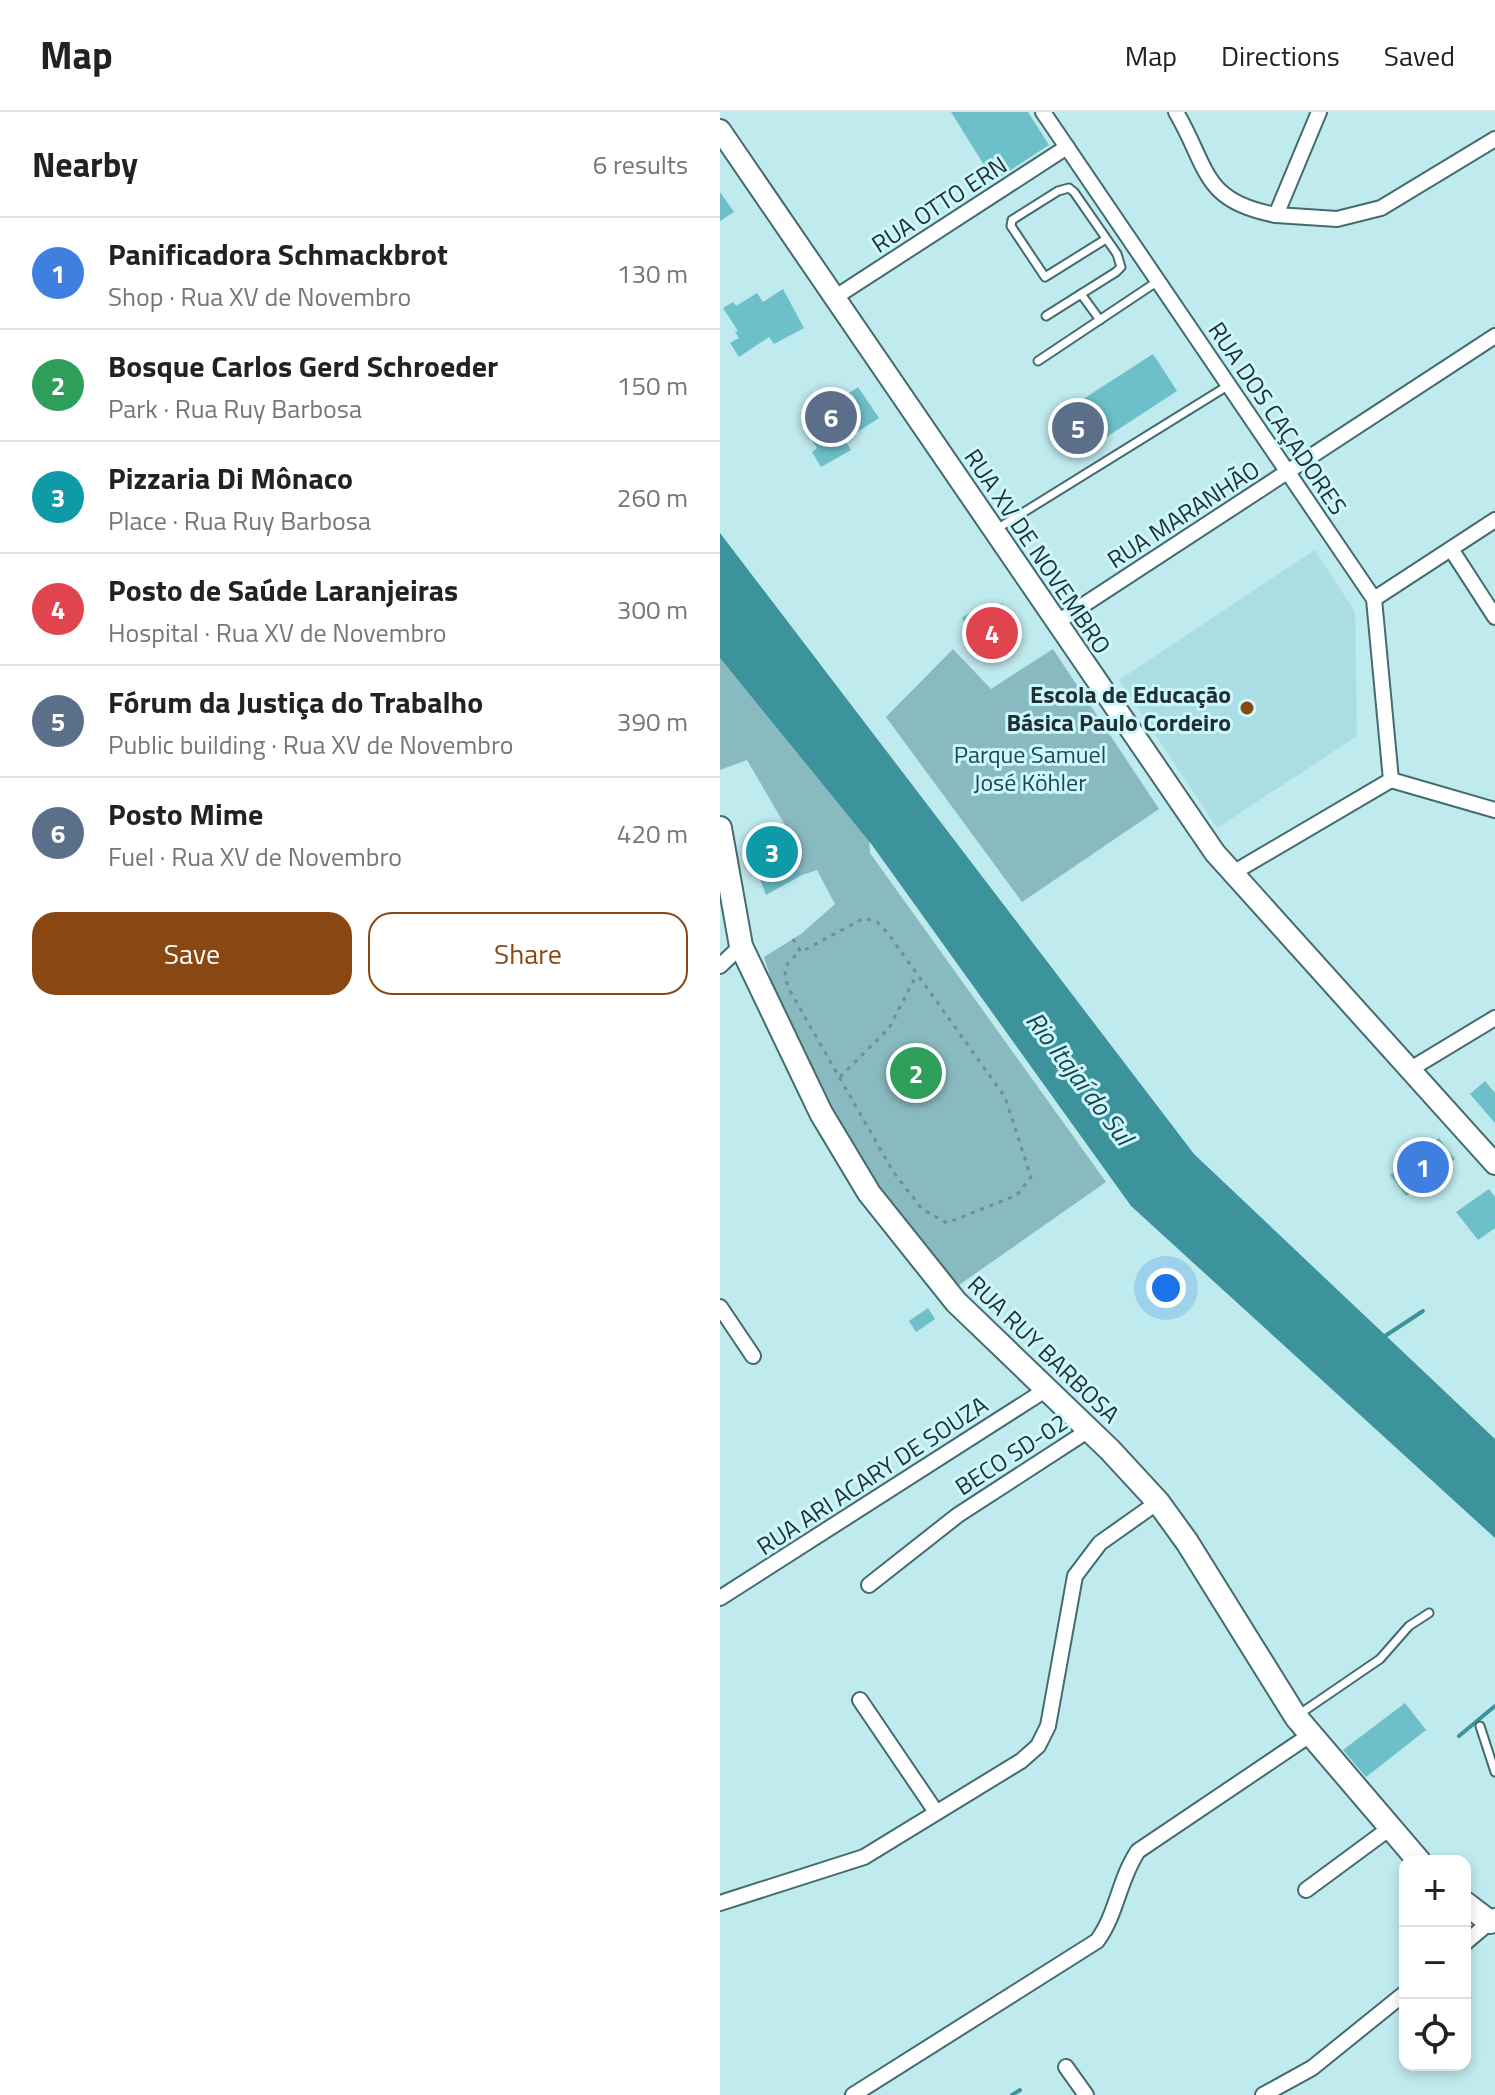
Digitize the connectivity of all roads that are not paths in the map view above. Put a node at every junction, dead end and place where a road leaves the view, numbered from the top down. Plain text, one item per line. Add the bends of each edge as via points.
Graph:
1 (1043, 112) edge
2 (1176, 112) edge
3 (1319, 112) edge
4 (720, 130) edge
5 (1495, 139) edge
6 (1067, 147) junction
7 (1276, 215) junction
8 (1106, 239) junction
9 (1158, 281) junction
10 (1081, 294) junction
11 (834, 298) junction
12 (1046, 316) dead end
13 (1100, 320) junction
14 (1495, 336) edge
15 (1038, 361) dead end
16 (1229, 385) junction
17 (1287, 472) junction
18 (1495, 520) edge
19 (993, 531) junction
20 (1451, 549) junction
21 (1374, 599) junction
22 (1495, 617) edge
23 (1056, 623) junction
24 (1391, 780) junction
25 (1495, 810) edge
26 (720, 828) edge
27 (1231, 874) junction
28 (741, 946) junction
29 (720, 966) edge
30 (1495, 1018) edge
31 (1409, 1070) junction
32 (1495, 1164) edge
33 (720, 1307) edge
34 (753, 1356) dead end
35 (1047, 1389) junction
36 (1089, 1430) junction
37 (1158, 1502) junction
38 (869, 1585) dead end
39 (720, 1598) edge
40 (1429, 1613) dead end
41 (860, 1700) dead end
42 (1303, 1726) junction
43 (1480, 1726) dead end
44 (1495, 1772) edge
45 (936, 1812) junction
46 (1390, 1828) junction
47 (1414, 1855) edge
48 (1306, 1890) dead end
49 (720, 1903) edge
50 (1471, 1907) edge
51 (1492, 1921) edge
52 (1471, 1938) edge
53 (1399, 1998) edge
54 (1066, 2067) dead end
55 (853, 2095) edge
56 (1086, 2095) edge
57 (1263, 2095) edge

1 - 6 street, RUA DOS CAÇADORES
2 - 7 street via 1201,165 1225,197 1240,207
3 - 7 street
4 - 11 main road, RUA XV DE NOVEMBRO
5 - 7 street via 1381,208 1337,219
6 - 9 street, RUA DOS CAÇADORES
6 - 11 street, RUA OTTO ERN
8 - 8 lane via 1069,188 1012,220 1045,277
8 - 10 lane via 1121,267
9 - 13 lane
9 - 16 street, RUA DOS CAÇADORES
10 - 12 lane
10 - 13 lane
11 - 19 main road, RUA XV DE NOVEMBRO
13 - 15 lane
14 - 17 street, RUA MARANHÃO
16 - 17 street, RUA DOS CAÇADORES
16 - 19 lane
17 - 21 street, RUA DOS CAÇADORES
17 - 23 street, RUA MARANHÃO
18 - 20 street
19 - 23 main road, RUA XV DE NOVEMBRO
20 - 21 street
20 - 22 street
21 - 24 street, RUA DOS CAÇADORES
23 - 27 main road, RUA XV DE NOVEMBRO
24 - 25 street
24 - 27 street
26 - 28 main road, RUA RUY BARBOSA
27 - 31 main road, RUA XV DE NOVEMBRO
28 - 29 street
28 - 35 main road, RUA RUY BARBOSA via 821,1113 869,1193 956,1302
30 - 31 street
31 - 32 main road, RUA XV DE NOVEMBRO
33 - 34 street
35 - 36 main road, RUA RUY BARBOSA
35 - 39 street, RUA ARI ACARY DE SOUZA
36 - 37 main road, RUA RUY BARBOSA
36 - 38 street, BECO SD-02 via 958,1515
37 - 42 main road, RUA RUY BARBOSA
37 - 45 street via 1100,1543 1075,1576 1048,1726 1038,1746
40 - 42 lane
41 - 45 street
42 - 46 main road, RUA RUY BARBOSA
42 - 55 street via 1138,1851 1097,1941
43 - 44 lane
45 - 49 street via 864,1857
46 - 47 main road, RUA RUY BARBOSA
46 - 48 street
50 - 51 main road
51 - 52 street
53 - 57 street via 1312,2068
54 - 56 street

